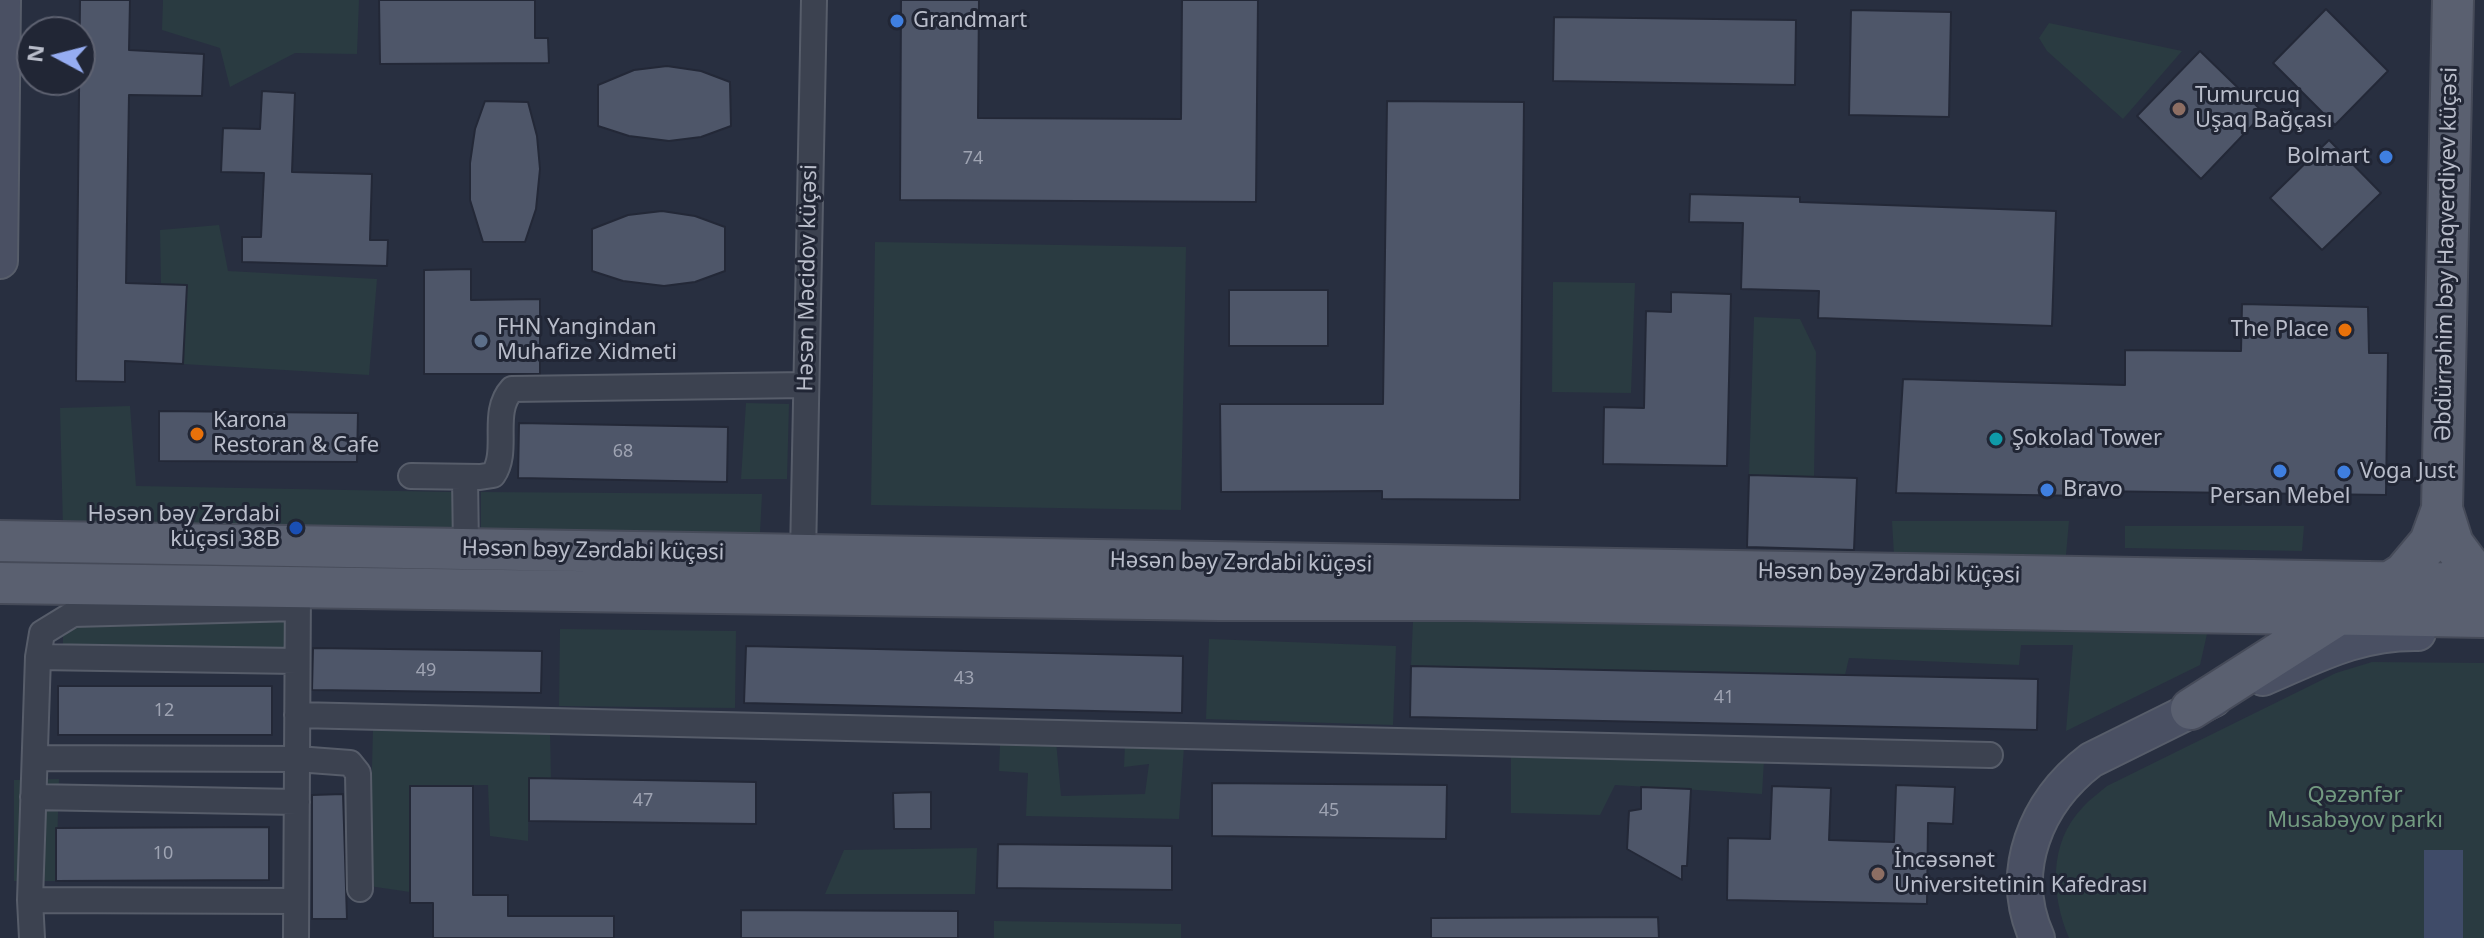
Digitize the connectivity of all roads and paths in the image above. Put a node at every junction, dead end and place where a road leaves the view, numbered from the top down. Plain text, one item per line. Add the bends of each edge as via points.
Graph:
1 (3, 0) edge
2 (814, 0) edge
3 (2453, 0) edge
4 (1, 151) edge
5 (0, 261) edge
6 (806, 385) junction
7 (411, 476) dead end
8 (465, 477) junction
9 (2442, 509) junction
10 (0, 541) edge
11 (466, 549) junction
12 (803, 555) junction
13 (0, 583) edge
14 (2390, 583) junction
15 (2484, 592) edge
16 (298, 596) junction
17 (2220, 613) junction
18 (2340, 614) junction
19 (2484, 634) edge
20 (38, 657) junction
21 (297, 661) junction
22 (2191, 709) junction
23 (297, 715) junction
24 (1990, 755) dead end
25 (35, 758) junction
26 (297, 759) junction
27 (33, 797) junction
28 (297, 802) junction
29 (360, 889) dead end
30 (30, 900) junction
31 (296, 901) junction
32 (32, 938) edge
33 (296, 938) edge
34 (2037, 938) edge

1 - 4 main road
2 - 6 street, Həsən Məcidov küçəsi
3 - 9 main road, Əbdürrəhim bəy Haqverdiyev küçəsi
4 - 5 main road
6 - 8 street via 512,389 504,398 500,421 499,465 493,475
6 - 12 street, Həsən Məcidov küçəsi
7 - 8 street
8 - 11 street
9 - 14 main road via 2430,542
9 - 15 main road via 2453,544
10 - 11 main road, Həsən bəy Zərdabi küçəsi
11 - 12 main road, Həsən bəy Zərdabi küçəsi
12 - 14 main road, Həsən bəy Zərdabi küçəsi
13 - 16 main road, Həsən bəy Zərdabi küçəsi
14 - 15 main road, Həsən bəy Zərdabi küçəsi
14 - 18 main road
15 - 18 main road, Həsən bəy Zərdabi küçəsi
16 - 17 main road, Həsən bəy Zərdabi küçəsi via 1465,600
16 - 20 street via 73,614 42,633
16 - 21 street
17 - 18 main road, Həsən bəy Zərdabi küçəsi
17 - 22 main road via 2244,632 2244,659
18 - 22 main road
19 - 22 main road via 2362,637
20 - 21 street
20 - 25 street
21 - 23 street
22 - 34 main road via 2091,760 2045,809 2033,835 2026,883
23 - 24 street
23 - 26 street
25 - 26 street
25 - 27 street
26 - 28 street
26 - 29 street via 350,763 358,773
27 - 28 street
27 - 30 street
28 - 31 street
30 - 31 street
30 - 32 street
31 - 33 street

